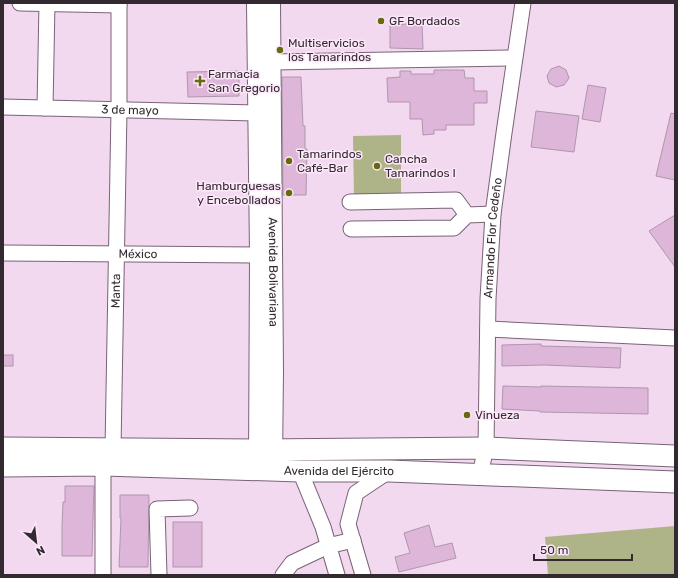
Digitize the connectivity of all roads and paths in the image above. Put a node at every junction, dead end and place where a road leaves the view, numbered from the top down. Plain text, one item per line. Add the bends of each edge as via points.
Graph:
1 (20, 3) edge
2 (47, 3) edge
3 (256, 3) edge
4 (271, 3) edge
5 (523, 3) edge
6 (119, 4) edge
7 (514, 58) junction
8 (272, 62) junction
9 (3, 107) edge
10 (45, 108) junction
11 (119, 110) junction
12 (257, 113) junction
13 (350, 202) dead end
14 (493, 214) junction
15 (467, 215) junction
16 (351, 229) dead end
17 (3, 253) edge
18 (117, 254) junction
19 (266, 255) junction
20 (488, 329) junction
21 (675, 338) edge
22 (3, 448) edge
23 (486, 448) junction
24 (675, 456) edge
25 (108, 457) junction
26 (266, 460) junction
27 (3, 466) edge
28 (300, 471) junction
29 (389, 471) junction
30 (480, 474) junction
31 (675, 482) edge
32 (190, 508) dead end
33 (353, 540) junction
34 (328, 546) junction
35 (104, 575) edge
36 (159, 575) edge
37 (283, 575) edge
38 (337, 575) edge
39 (363, 575) edge

1 - 2 street
2 - 6 street
2 - 10 street
3 - 12 street, Avenida Bolivariana
4 - 8 street, Avenida Bolivariana
5 - 7 street, Armando Flor Cedeño
6 - 11 street, Manta
7 - 8 street
7 - 14 street, Armando Flor Cedeño
8 - 19 street, Avenida Bolivariana
9 - 10 street, 3 de mayo
10 - 11 street, 3 de mayo
11 - 12 street, 3 de mayo
11 - 18 street, Manta
12 - 19 street, Avenida Bolivariana
13 - 15 street via 456,200
14 - 15 street
14 - 20 street, Armando Flor Cedeño
15 - 16 street via 454,228
17 - 18 street, México
18 - 19 street, México
18 - 25 street, Manta
19 - 26 street, Avenida Bolivariana
20 - 21 street
20 - 23 street, Armando Flor Cedeño
22 - 25 main road, Avenida del Ejército
23 - 24 main road, Avenida del Ejército
23 - 26 main road, Avenida del Ejército
23 - 30 street, Armando Flor Cedeño
25 - 26 main road, Avenida del Ejército
25 - 27 main road, Avenida del Ejército
25 - 35 street, Manta
26 - 28 main road, Avenida del Ejército
28 - 29 main road, Avenida del Ejército
28 - 34 street
29 - 30 main road, Avenida del Ejército
29 - 33 street via 356,493 348,524
30 - 31 main road, Avenida del Ejército
32 - 36 street via 157,509
33 - 34 street
33 - 39 street
34 - 37 street via 292,563
34 - 38 street

